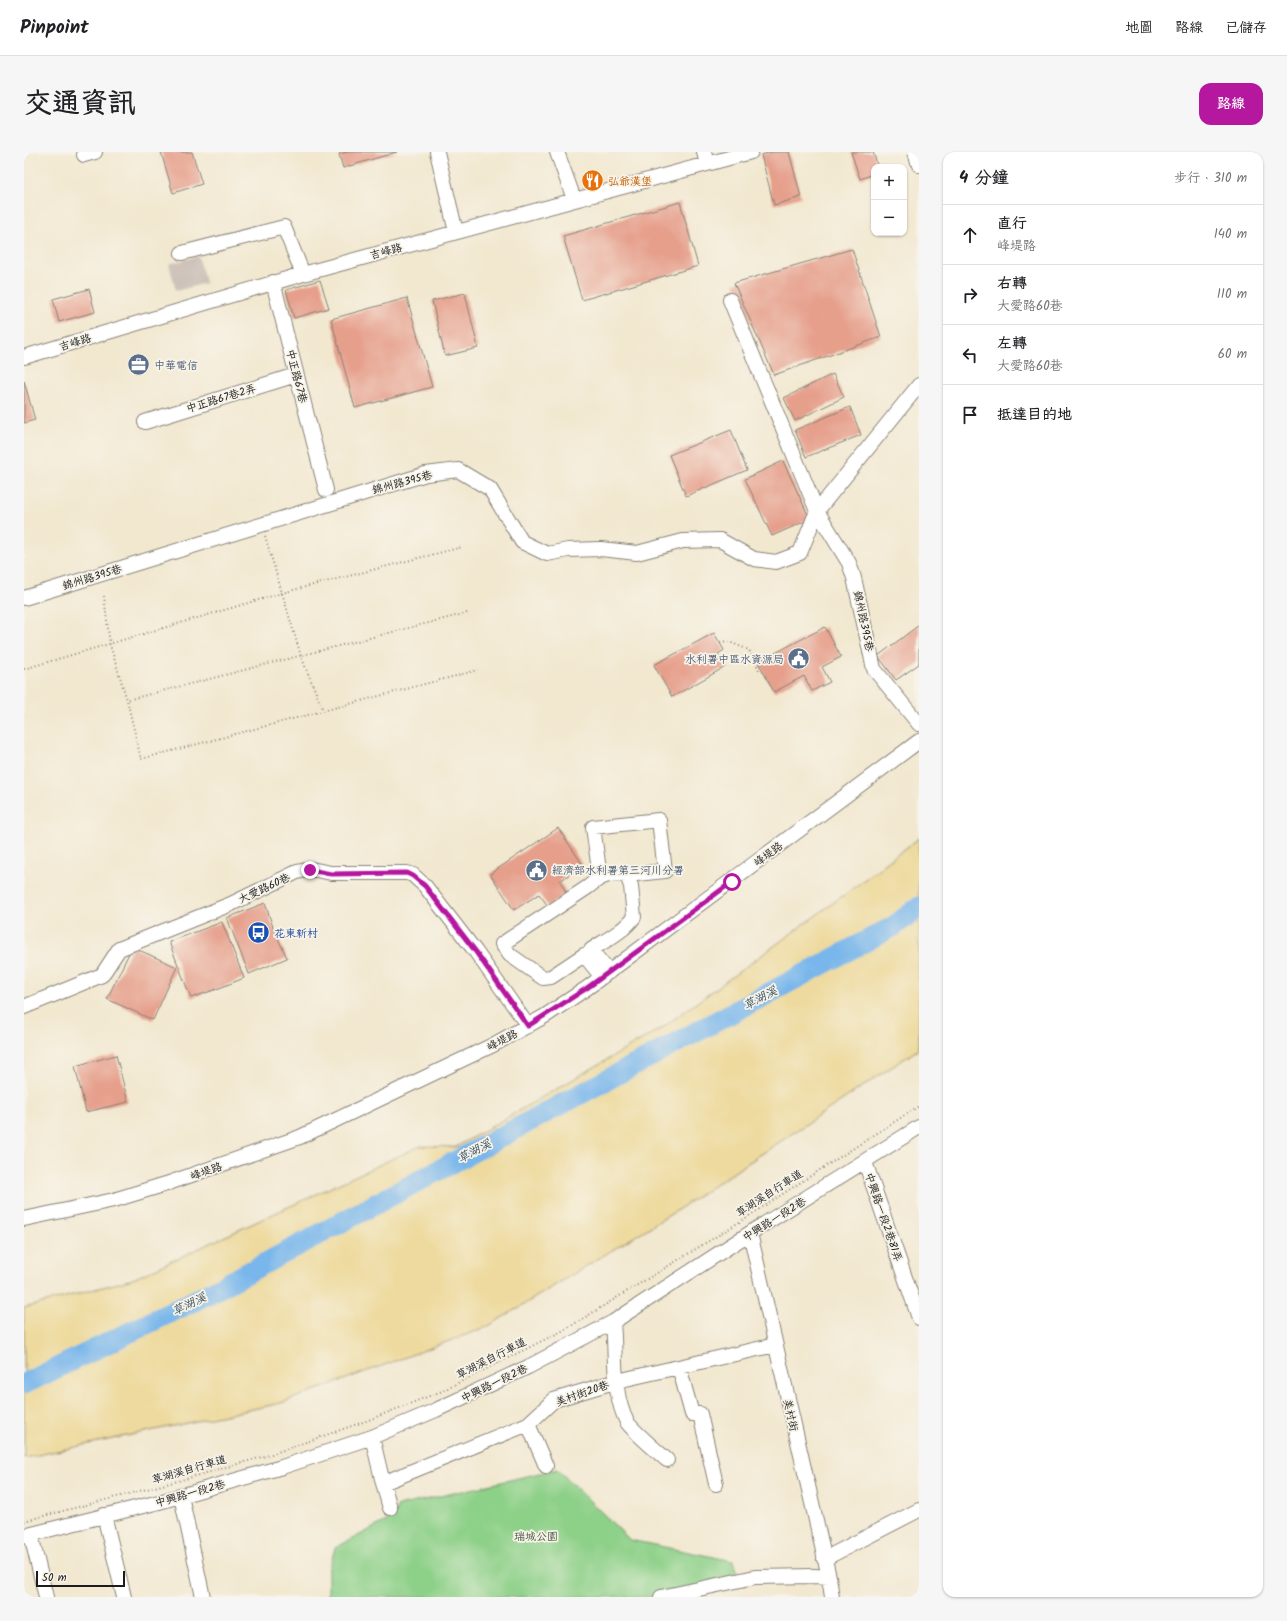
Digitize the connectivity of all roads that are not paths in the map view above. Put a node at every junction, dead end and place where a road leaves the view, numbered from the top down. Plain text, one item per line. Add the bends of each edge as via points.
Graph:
1 (437, 152) edge
2 (557, 152) edge
3 (751, 152) edge
4 (915, 152) edge
5 (706, 158) edge
6 (919, 165) edge
7 (574, 199) junction
8 (456, 232) junction
9 (182, 253) dead end
10 (303, 274) junction
11 (273, 282) junction
12 (730, 300) dead end
13 (24, 357) edge
14 (296, 375) junction
15 (919, 385) edge
16 (145, 422) dead end
17 (326, 490) dead end
18 (817, 511) junction
19 (24, 598) edge
20 (919, 724) edge
21 (919, 741) edge
22 (627, 876) junction
23 (600, 877) junction
24 (605, 975) junction
25 (24, 1007) edge
26 (528, 1026) junction
27 (919, 1127) edge
28 (865, 1162) junction
29 (24, 1219) edge
30 (750, 1233) junction
31 (919, 1318) edge
32 (613, 1322) junction
33 (775, 1345) junction
34 (679, 1367) junction
35 (617, 1381) junction
36 (528, 1424) junction
37 (372, 1437) junction
38 (667, 1460) dead end
39 (546, 1466) dead end
40 (383, 1483) junction
41 (716, 1484) dead end
42 (181, 1496) junction
43 (390, 1508) dead end
44 (919, 1510) edge
45 (104, 1515) junction
46 (28, 1535) edge
47 (824, 1559) junction
48 (829, 1577) junction
49 (46, 1597) edge
50 (124, 1597) edge
51 (203, 1597) edge
52 (661, 1597) edge
53 (832, 1597) edge

1 - 8 street
2 - 7 street
3 - 5 street, 吉峰路
4 - 6 street
5 - 7 street, 吉峰路
7 - 8 street, 吉峰路
8 - 10 street, 吉峰路
9 - 10 street via 284,227
10 - 11 street, 吉峰路
11 - 13 street, 吉峰路
11 - 14 street, 中正路67巷
12 - 18 street, 錦州路395巷
14 - 16 street, 中正路67巷2弄
14 - 17 street, 中正路67巷
15 - 18 street, 錦州路395巷
18 - 19 street, 錦州路395巷 via 800,553 776,562 754,559 720,540 683,541 637,553 588,549 547,554 522,542 490,489 458,470 426,474
18 - 20 street, 錦州路395巷 via 849,563 874,669
21 - 24 street, 峰堤路
22 - 23 street
22 - 23 street via 665,871 659,820 593,827
22 - 24 street via 631,886 634,917 592,950
23 - 24 street via 502,944 510,955 543,978 551,977 584,955
24 - 26 street, 峰堤路
25 - 26 street, 大愛路60巷 via 102,975 119,950 231,904 297,872 310,870 331,874 407,873 425,886
26 - 29 street, 峰堤路 via 486,1049 300,1137 129,1196
27 - 28 street, 中興路一段2巷
28 - 30 street, 中興路一段2巷
28 - 31 street, 中興路一段2巷81弄
30 - 32 street, 中興路一段2巷
30 - 33 street, 美村街
32 - 35 street
32 - 37 street, 中興路一段2巷 via 489,1386
33 - 34 street, 美村街20巷
33 - 47 street, 美村街
34 - 35 street, 美村街20巷
34 - 41 street via 692,1414 700,1414
35 - 36 street, 美村街20巷 via 554,1400
35 - 38 street via 628,1423
36 - 39 street
36 - 40 street, 美村街20巷
37 - 40 street
37 - 42 street, 中興路一段2巷 via 282,1467
40 - 43 street
42 - 45 street, 中興路一段2巷
42 - 51 street
44 - 47 street
45 - 46 street, 中興路一段2巷
45 - 50 street
46 - 49 street
47 - 48 street, 美村街
48 - 52 street via 755,1577
48 - 53 street, 美村街

